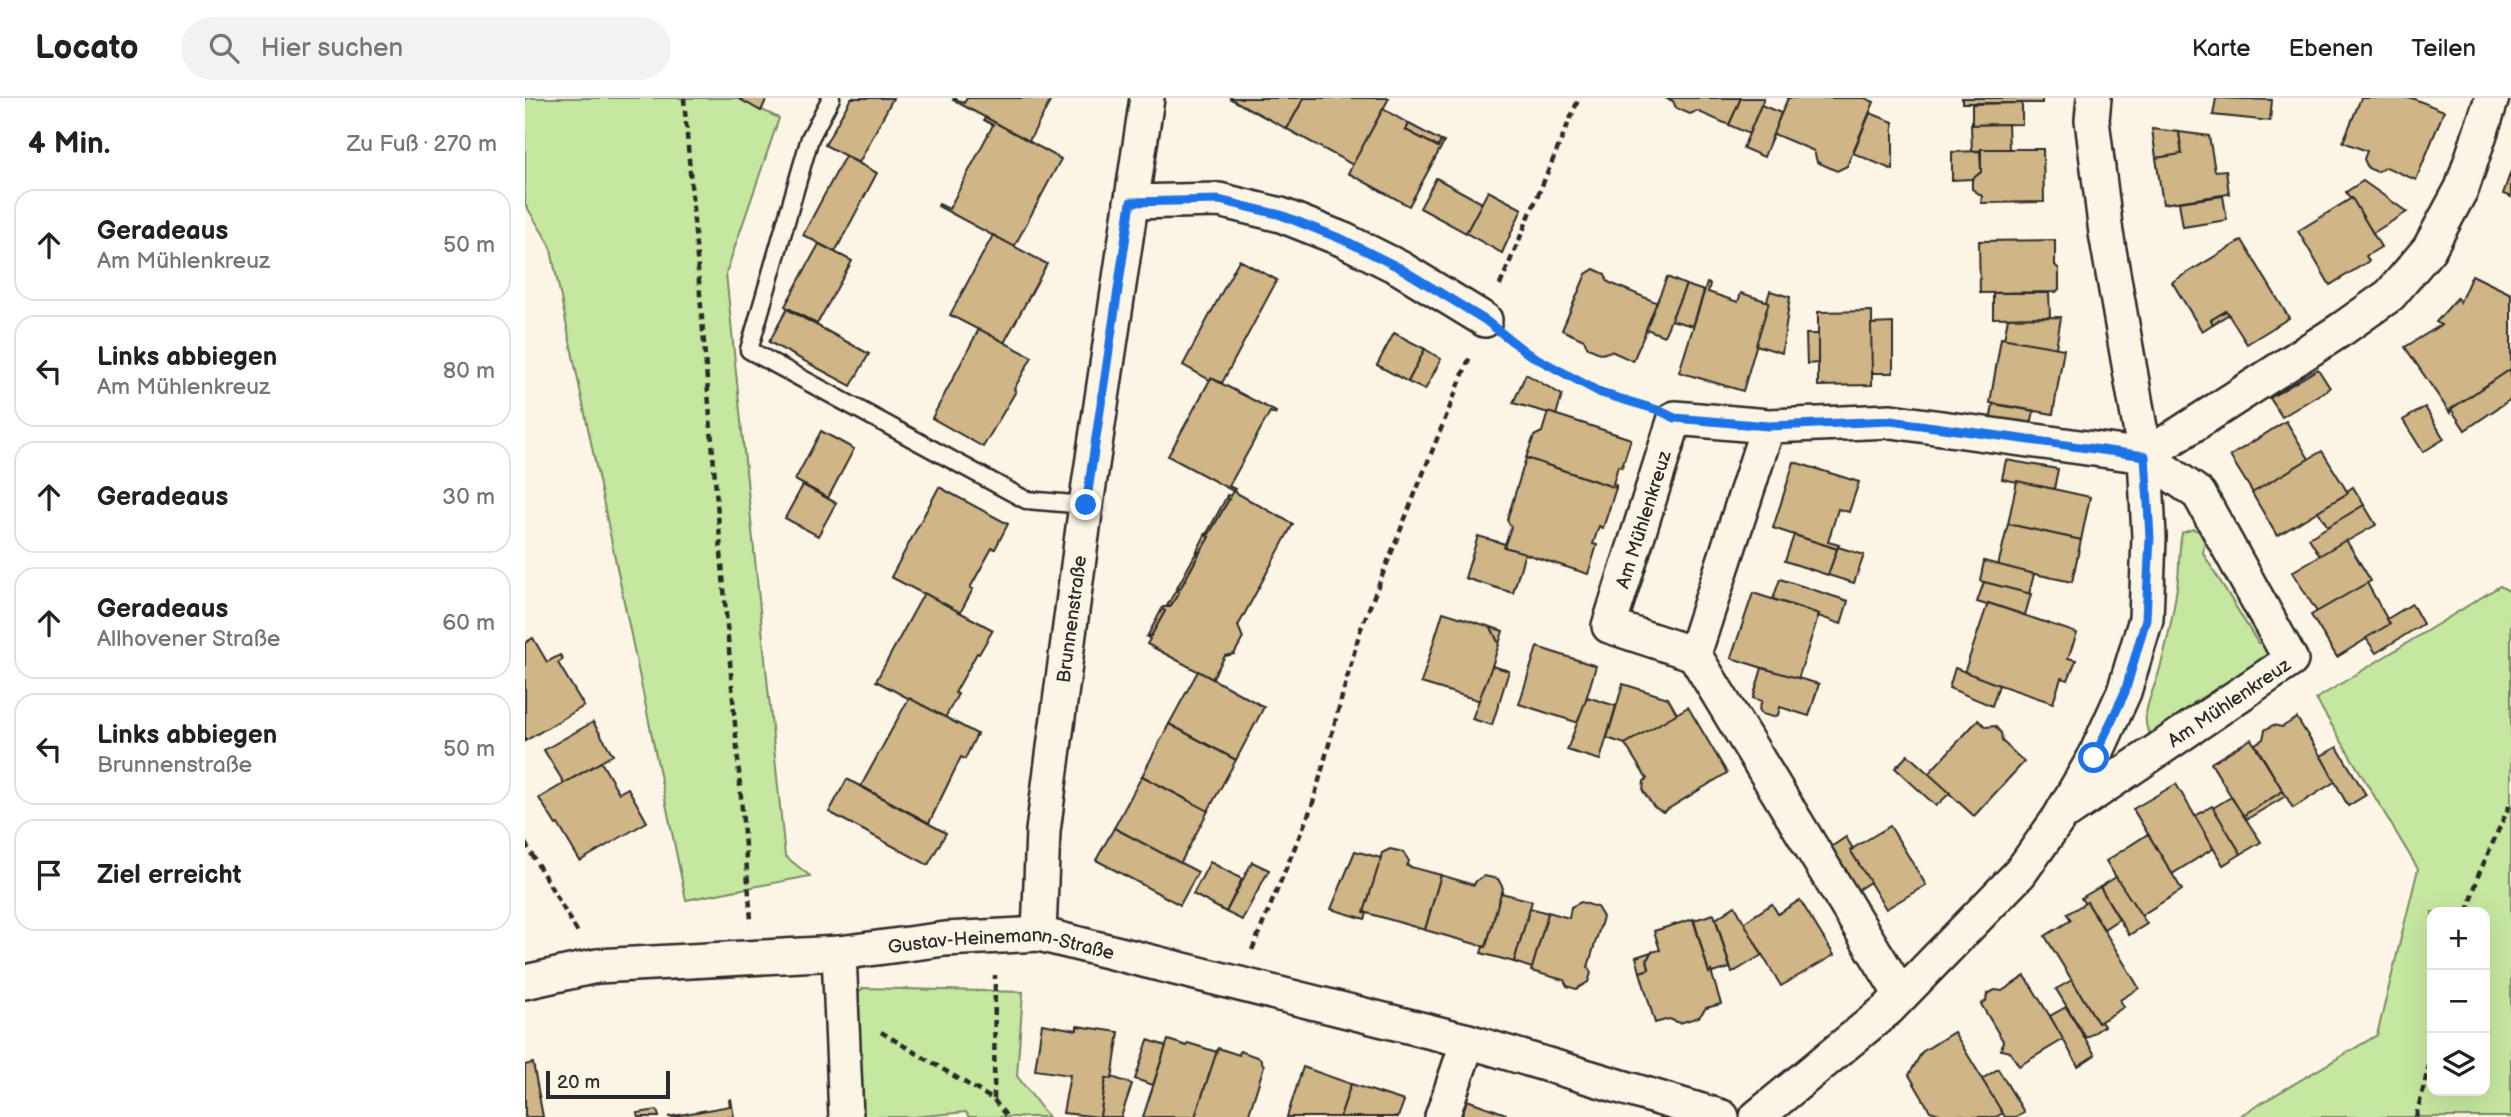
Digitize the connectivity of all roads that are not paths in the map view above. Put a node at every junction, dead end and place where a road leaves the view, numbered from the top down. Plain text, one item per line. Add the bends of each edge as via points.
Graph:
1 (831, 98) edge
2 (1147, 98) edge
3 (2094, 98) edge
4 (2492, 98) edge
5 (1131, 202) junction
6 (1485, 320) road end
7 (1768, 426) junction
8 (2145, 456) junction
9 (1086, 505) junction
10 (1694, 654) junction
11 (2059, 818) junction
12 (1039, 934) junction
13 (839, 953) junction
14 (525, 982) edge
15 (1901, 995) junction
16 (1468, 1041) junction
17 (846, 1117) edge
18 (1442, 1117) edge
19 (1722, 1117) edge
20 (1757, 1117) edge

1 - 9 lane via 810,138 749,350 1026,500
2 - 5 street, Brunnenstraße
3 - 8 street, Am Mühlenkreuz via 2092,120 2106,233
4 - 8 street via 2462,188 2429,249 2390,295
5 - 6 street via 1219,200 1281,215 1400,268
5 - 9 street, Brunnenstraße
7 - 8 street, Am Mühlenkreuz via 1891,421
7 - 10 street
7 - 10 street, Am Mühlenkreuz via 1675,418 1609,626
8 - 11 street, Am Mühlenkreuz via 2150,537 2146,619 2125,692
8 - 11 street, Am Mühlenkreuz via 2199,494 2291,660
9 - 12 street, Brunnenstraße via 1044,831
10 - 15 street
11 - 15 street, Am Mühlenkreuz via 2019,873
12 - 13 street, Gustav-Heinemann-Straße via 945,939
12 - 16 street, Gustav-Heinemann-Straße
13 - 14 street, Gustav-Heinemann-Straße via 597,966
13 - 17 street
15 - 20 street, Am Mühlenkreuz
16 - 18 street
16 - 19 street, Gustav-Heinemann-Straße

